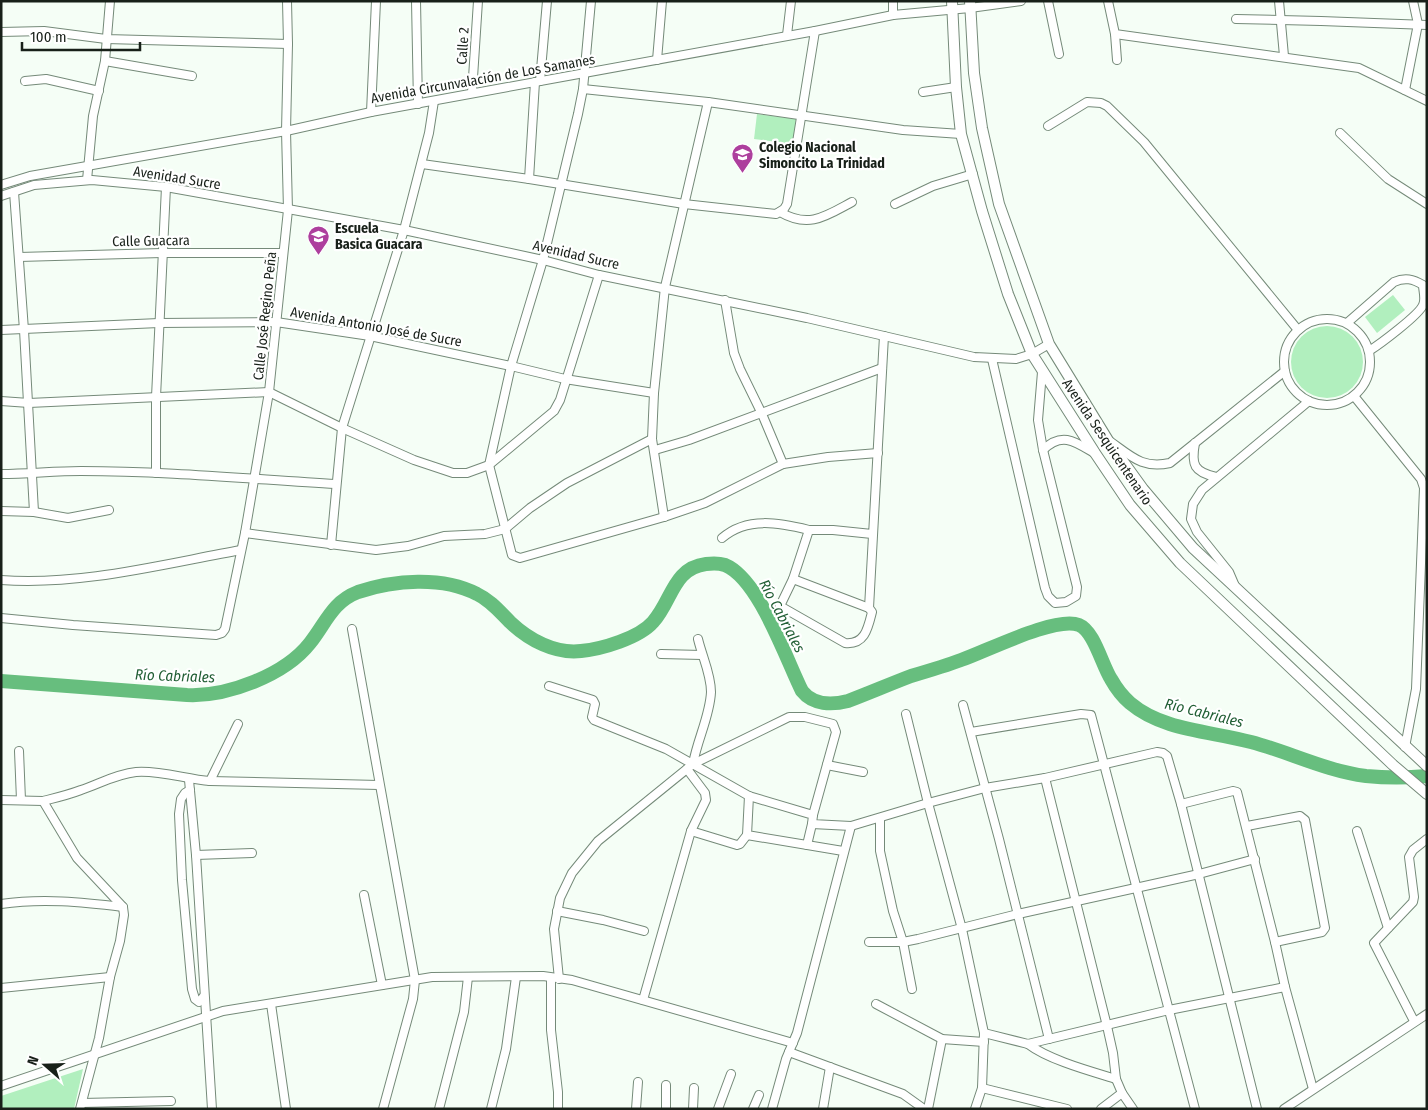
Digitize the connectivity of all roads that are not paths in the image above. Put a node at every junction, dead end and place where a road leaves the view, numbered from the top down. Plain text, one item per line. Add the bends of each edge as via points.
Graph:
1 (110, 1) edge
2 (287, 1) edge
3 (376, 1) edge
4 (416, 1) edge
5 (478, 1) edge
6 (547, 1) edge
7 (591, 1) edge
8 (662, 1) edge
9 (791, 1) edge
10 (893, 1) edge
11 (1021, 1) edge
12 (1048, 1) edge
13 (1108, 1) edge
14 (1279, 1) edge
15 (1413, 1) edge
16 (952, 5) edge
17 (970, 5) edge
18 (893, 14) junction
19 (1236, 19) dead end
20 (1280, 20) junction
21 (1418, 24) junction
22 (1427, 25) edge
23 (815, 31) junction
24 (1, 32) edge
25 (1115, 34) junction
26 (787, 35) junction
27 (106, 39) junction
28 (288, 44) junction
29 (1059, 54) dead end
30 (1284, 56) junction
31 (657, 60) junction
32 (1118, 60) dead end
33 (105, 61) junction
34 (584, 73) junction
35 (192, 76) dead end
36 (25, 81) dead end
37 (538, 82) junction
38 (956, 87) junction
39 (583, 89) junction
40 (1405, 90) junction
41 (99, 91) junction
42 (922, 92) dead end
43 (472, 93) junction
44 (1427, 100) edge
45 (434, 101) junction
46 (708, 102) junction
47 (418, 104) junction
48 (371, 112) junction
49 (802, 116) junction
50 (1048, 126) dead end
51 (286, 131) junction
52 (1340, 133) dead end
53 (962, 134) junction
54 (422, 164) junction
55 (89, 166) junction
56 (973, 174) junction
57 (529, 179) junction
58 (90, 180) junction
59 (1, 185) edge
60 (562, 185) junction
61 (166, 188) junction
62 (14, 192) junction
63 (1, 196) edge
64 (852, 202) dead end
65 (684, 204) junction
66 (895, 204) dead end
67 (1427, 204) edge
68 (288, 210) junction
69 (780, 212) junction
70 (404, 230) junction
71 (162, 253) junction
72 (283, 253) junction
73 (20, 257) junction
74 (543, 260) junction
75 (599, 275) junction
76 (1425, 284) edge
77 (665, 287) junction
78 (725, 300) junction
79 (276, 322) junction
80 (1347, 322) junction
81 (159, 323) junction
82 (1, 330) edge
83 (24, 330) junction
84 (1298, 330) junction
85 (370, 336) junction
86 (884, 336) junction
87 (1049, 344) junction
88 (1369, 351) junction
89 (1032, 354) junction
90 (992, 359) junction
91 (511, 366) junction
92 (882, 368) junction
93 (1285, 371) junction
94 (1042, 372) junction
95 (565, 379) junction
96 (270, 392) junction
97 (654, 393) junction
98 (1354, 396) junction
99 (156, 397) junction
100 (1, 401) edge
101 (1309, 401) junction
102 (29, 403) junction
103 (762, 414) junction
104 (342, 428) junction
105 (1106, 438) junction
106 (652, 439) junction
107 (1195, 443) junction
108 (655, 450) junction
109 (1043, 450) junction
110 (878, 453) junction
111 (1094, 453) junction
112 (783, 464) junction
113 (489, 465) junction
114 (156, 473) junction
115 (1, 474) edge
116 (33, 474) junction
117 (1216, 477) junction
118 (253, 479) junction
119 (336, 484) junction
120 (109, 510) dead end
121 (1, 511) edge
122 (34, 512) junction
123 (664, 517) junction
124 (505, 529) junction
125 (809, 530) junction
126 (245, 533) junction
127 (872, 534) junction
128 (722, 538) dead end
129 (331, 545) junction
130 (241, 550) junction
131 (793, 579) junction
132 (1, 580) edge
133 (1237, 590) junction
134 (869, 608) junction
135 (1, 618) edge
136 (352, 629) dead end
137 (698, 639) dead end
138 (661, 654) dead end
139 (702, 655) junction
140 (549, 686) dead end
141 (963, 705) dead end
142 (906, 714) dead end
143 (238, 724) dead end
144 (971, 732) junction
145 (1405, 747) junction
146 (19, 751) dead end
147 (1104, 763) junction
148 (827, 765) junction
149 (690, 766) junction
150 (1427, 766) edge
151 (862, 772) dead end
152 (1045, 778) junction
153 (190, 780) junction
154 (210, 781) junction
155 (379, 785) junction
156 (985, 788) junction
157 (190, 790) junction
158 (1427, 794) edge
159 (749, 796) junction
160 (1, 800) edge
161 (21, 800) junction
162 (43, 801) junction
163 (928, 803) junction
164 (1181, 804) junction
165 (813, 815) junction
166 (880, 818) junction
167 (812, 824) junction
168 (851, 826) junction
169 (1247, 826) junction
170 (691, 831) junction
171 (1357, 831) dead end
172 (747, 835) junction
173 (1427, 839) edge
174 (807, 845) junction
175 (843, 851) junction
176 (252, 853) dead end
177 (196, 855) junction
178 (1255, 859) junction
179 (1199, 874) junction
180 (1135, 887) junction
181 (364, 895) dead end
182 (1076, 900) junction
183 (1, 904) edge
184 (123, 906) junction
185 (557, 911) junction
186 (1018, 914) junction
187 (962, 928) junction
188 (1388, 928) junction
189 (644, 931) dead end
190 (869, 942) dead end
191 (903, 942) junction
192 (1275, 942) junction
193 (110, 977) junction
194 (468, 977) junction
195 (516, 977) junction
196 (555, 978) junction
197 (416, 980) junction
198 (382, 986) junction
199 (1284, 987) junction
200 (1, 988) edge
201 (912, 989) dead end
202 (204, 996) junction
203 (1228, 997) junction
204 (643, 1000) junction
205 (272, 1004) junction
206 (876, 1004) dead end
207 (1169, 1010) junction
208 (1427, 1014) edge
209 (207, 1016) junction
210 (1414, 1021) junction
211 (1107, 1026) junction
212 (984, 1033) junction
213 (942, 1039) junction
214 (1049, 1039) junction
215 (984, 1042) junction
216 (793, 1043) junction
217 (1028, 1044) junction
218 (790, 1052) junction
219 (96, 1054) junction
220 (830, 1067) junction
221 (731, 1074) dead end
222 (1116, 1079) junction
223 (638, 1082) dead end
224 (666, 1085) dead end
225 (1, 1086) edge
226 (694, 1088) dead end
227 (982, 1088) junction
228 (1313, 1089) junction
229 (1122, 1093) junction
230 (759, 1095) dead end
231 (171, 1101) dead end
232 (81, 1106) edge
233 (212, 1109) edge
234 (286, 1109) edge
235 (383, 1109) edge
236 (439, 1109) edge
237 (491, 1109) edge
238 (558, 1109) edge
239 (636, 1109) edge
240 (666, 1109) edge
241 (693, 1109) edge
242 (718, 1109) edge
243 (753, 1109) edge
244 (772, 1109) edge
245 (823, 1109) edge
246 (926, 1109) edge
247 (975, 1109) edge
248 (1067, 1109) edge
249 (1101, 1109) edge
250 (1134, 1109) edge
251 (1195, 1109) edge
252 (1257, 1109) edge
253 (1284, 1109) edge

1 - 27 street
2 - 28 street, Calle José Regino Peña
3 - 48 street
4 - 47 street
5 - 43 street, Calle 2
6 - 37 street
7 - 34 street
8 - 31 street
9 - 26 street
10 - 18 street
11 - 17 street, Avenida Circunvalación de Los Samanes
12 - 29 street
13 - 25 street
14 - 20 street
15 - 21 street
16 - 17 street, Avenida Circunvalación de Los Samanes
16 - 18 street, Avenida Circunvalación de Los Samanes
16 - 38 main road, Avenida Sesquicentenario
17 - 87 main road, Avenida Sesquicentenario via 974,73 982,128 999,204
18 - 23 street, Avenida Circunvalación de Los Samanes
19 - 20 street
20 - 21 street
20 - 30 street
21 - 22 street
21 - 40 street
23 - 26 street, Avenida Circunvalación de Los Samanes
23 - 49 street
24 - 27 street via 44,31
25 - 30 street
25 - 32 street
26 - 31 street, Avenida Circunvalación de Los Samanes
27 - 28 street
27 - 33 street
28 - 51 street, Calle José Regino Peña
30 - 40 street via 1359,68
31 - 34 street, Avenida Circunvalación de Los Samanes
33 - 35 street
33 - 41 street
34 - 37 street, Avenida Circunvalación de Los Samanes
34 - 39 street
36 - 41 street via 46,80
37 - 43 street, Avenida Circunvalación de Los Samanes
37 - 57 street
38 - 42 street
38 - 53 main road, Avenida Sesquicentenario
39 - 46 street
39 - 60 street
40 - 44 street
41 - 55 street via 93,116
43 - 45 street, Avenida Circunvalación de Los Samanes
45 - 47 street, Avenida Circunvalación de Los Samanes
45 - 54 street
46 - 49 street
46 - 65 street
47 - 48 street, Avenida Circunvalación de Los Samanes
48 - 51 street, Avenida Circunvalación de Los Samanes
49 - 53 street via 903,130
49 - 69 street via 787,204
50 - 84 street via 1087,102 1107,106 1144,142
51 - 55 street, Avenida Circunvalación de Los Samanes
51 - 68 street, Calle José Regino Peña
52 - 67 street via 1388,179
53 - 56 main road, Avenida Sesquicentenario
54 - 57 street
54 - 70 street
55 - 58 street
55 - 59 street, Avenida Circunvalación de Los Samanes via 30,176
56 - 66 street via 933,186
56 - 89 main road, Avenida Sesquicentenario via 1008,294
57 - 60 street
58 - 61 street, Avenidad Sucre
58 - 62 street, Avenidad Sucre via 34,186
60 - 65 street
60 - 74 street
61 - 68 street, Avenidad Sucre
61 - 71 street
62 - 63 street, Avenidad Sucre
62 - 73 street
64 - 69 street via 822,218 806,221 792,219
65 - 69 street via 768,214
65 - 77 street
68 - 70 street, Avenidad Sucre
68 - 72 street, Calle José Regino Peña
70 - 74 street, Avenidad Sucre
70 - 85 street
71 - 72 street, Calle Guacara
71 - 73 street, Calle Guacara
71 - 81 street
72 - 79 street, Calle José Regino Peña
73 - 83 street
74 - 75 street, Avenidad Sucre
74 - 91 street
75 - 77 street, Avenidad Sucre
75 - 95 street
76 - 80 street via 1402,279 1394,282
76 - 88 street via 1423,305
77 - 78 street, Avenidad Sucre
77 - 97 street
78 - 86 street, Avenidad Sucre
78 - 103 street via 734,353
79 - 81 street, Avenida Antonio José de Sucre
79 - 85 street, Avenida Antonio José de Sucre
79 - 96 street, Calle José Regino Peña
80 - 84 street via 1334,318 1319,319
80 - 88 street via 1359,331
81 - 83 street, Avenida Antonio José de Sucre
81 - 99 street
82 - 83 street, Avenida Antonio José de Sucre
83 - 102 street
84 - 93 street via 1287,346
85 - 91 street, Avenida Antonio José de Sucre
85 - 104 street
86 - 90 street, Avenidad Sucre
86 - 92 street
87 - 89 street, Avenidad Sucre
87 - 105 main road, Avenida Sesquicentenario
88 - 98 street via 1370,372
89 - 90 street, Avenidad Sucre via 1016,359
89 - 94 main road, Avenida Sesquicentenario
90 - 109 street via 1045,588 1055,603 1066,602 1076,596 1077,587
91 - 95 street, Avenida Antonio José de Sucre
91 - 113 street
92 - 103 street
92 - 110 street
93 - 101 street via 1292,387
93 - 107 street
94 - 109 street via 1038,420
94 - 111 main road, Avenida Sesquicentenario
95 - 97 street, Avenida Antonio José de Sucre
95 - 113 street via 554,411
96 - 99 street
96 - 104 street
96 - 118 street, Calle José Regino Peña
97 - 106 street
98 - 101 street via 1342,403 1328,405
98 - 145 street via 1421,479 1424,488 1416,689
99 - 102 street
99 - 114 street
100 - 102 street
101 - 117 street
102 - 116 street
103 - 108 street
103 - 112 street
104 - 113 street via 447,472 466,473
104 - 119 street
105 - 107 street via 1144,464 1158,466 1170,463
105 - 133 main road, Avenida Sesquicentenario via 1143,489 1193,548
106 - 108 street
106 - 124 street via 566,483
107 - 117 street via 1194,464 1199,471
108 - 123 street
109 - 111 street via 1049,444 1064,439
110 - 112 street
110 - 127 street
111 - 158 main road, Avenida Sesquicentenario via 1130,506 1180,563
112 - 123 street via 704,502
113 - 124 street
114 - 116 street via 80,471
114 - 118 street
115 - 116 street
116 - 122 street
117 - 133 street via 1193,504 1192,519 1197,532 1229,572
118 - 119 street
118 - 126 street, Calle José Regino Peña
119 - 129 street
120 - 122 street via 68,518
121 - 122 street
123 - 124 street via 520,558 512,555
124 - 129 street via 485,534 444,536 408,546 376,550
125 - 127 street
125 - 128 street via 764,522 730,531
125 - 131 street
126 - 129 street
126 - 130 street, Calle José Regino Peña
127 - 134 street
130 - 132 street via 88,578
130 - 135 street, Calle José Regino Peña via 225,629 216,635
131 - 134 street
131 - 134 street via 780,606 845,643 855,643 868,629 872,612
133 - 145 main road, Avenida Sesquicentenario
136 - 155 street
137 - 139 street
138 - 139 street
139 - 149 street via 711,692
140 - 149 street via 593,700 594,720 666,749
141 - 144 street
142 - 163 street
143 - 154 street
144 - 147 street via 1088,714 1092,718
144 - 156 street
145 - 150 main road, Avenida Sesquicentenario
146 - 161 street
147 - 152 street
147 - 164 street via 1163,753 1167,756
147 - 180 street
148 - 149 street via 835,726 805,717 790,717
148 - 151 street
148 - 165 street
149 - 159 street
149 - 170 street via 706,796
149 - 185 street via 598,842 572,873
152 - 156 street
152 - 182 street
153 - 154 street
153 - 157 street
153 - 162 street via 137,772
154 - 155 street
155 - 197 street
156 - 163 street
156 - 186 street
157 - 177 street
157 - 202 street via 181,799 179,814 182,880 192,989 199,1002
159 - 165 street
159 - 172 street
160 - 161 street
161 - 162 street
162 - 184 street via 76,858
163 - 166 street
163 - 187 street
164 - 169 street via 1235,791
164 - 179 street
165 - 167 street
166 - 168 street
166 - 191 street via 880,851
167 - 168 street
167 - 174 street
168 - 175 street
169 - 178 street
169 - 192 street via 1300,816 1305,820 1325,928 1322,932
170 - 172 street via 737,845
170 - 204 street
171 - 188 street
172 - 174 street
173 - 188 street via 1409,857 1413,902
174 - 175 street
175 - 216 street
176 - 177 street
177 - 202 street
178 - 179 street
178 - 192 street
179 - 180 street
179 - 203 street
180 - 182 street
180 - 207 street
181 - 198 street
182 - 186 street
182 - 211 street
183 - 184 street via 47,900
184 - 193 street via 123,924
185 - 189 street
185 - 196 street
186 - 187 street
186 - 214 street
187 - 191 street
187 - 212 street
188 - 210 street via 1374,943
190 - 191 street
191 - 201 street
192 - 199 street
193 - 200 street
193 - 219 street
194 - 195 street
194 - 197 street
194 - 236 street via 464,1012
195 - 196 street
195 - 237 street via 506,1049
196 - 204 street
196 - 238 street via 551,1030
197 - 198 street
197 - 235 street
198 - 205 street
199 - 203 street
199 - 228 street
202 - 209 street
203 - 207 street
203 - 252 street
204 - 216 street
205 - 209 street
205 - 234 street
206 - 213 street
207 - 211 street
207 - 251 street
208 - 210 street
209 - 219 street
209 - 233 street
210 - 228 street
211 - 214 street
211 - 222 street
212 - 215 street
212 - 217 street
213 - 215 street
213 - 246 street
214 - 217 street
215 - 227 street
216 - 218 street
217 - 222 street via 1035,1050
218 - 220 street
218 - 244 street
219 - 225 street
219 - 232 street
220 - 245 street
220 - 246 street via 902,1094
221 - 242 street
222 - 229 street
223 - 239 street
224 - 240 street
226 - 241 street
227 - 247 street
227 - 248 street
228 - 253 street
229 - 249 street
229 - 250 street
230 - 243 street
231 - 232 street

